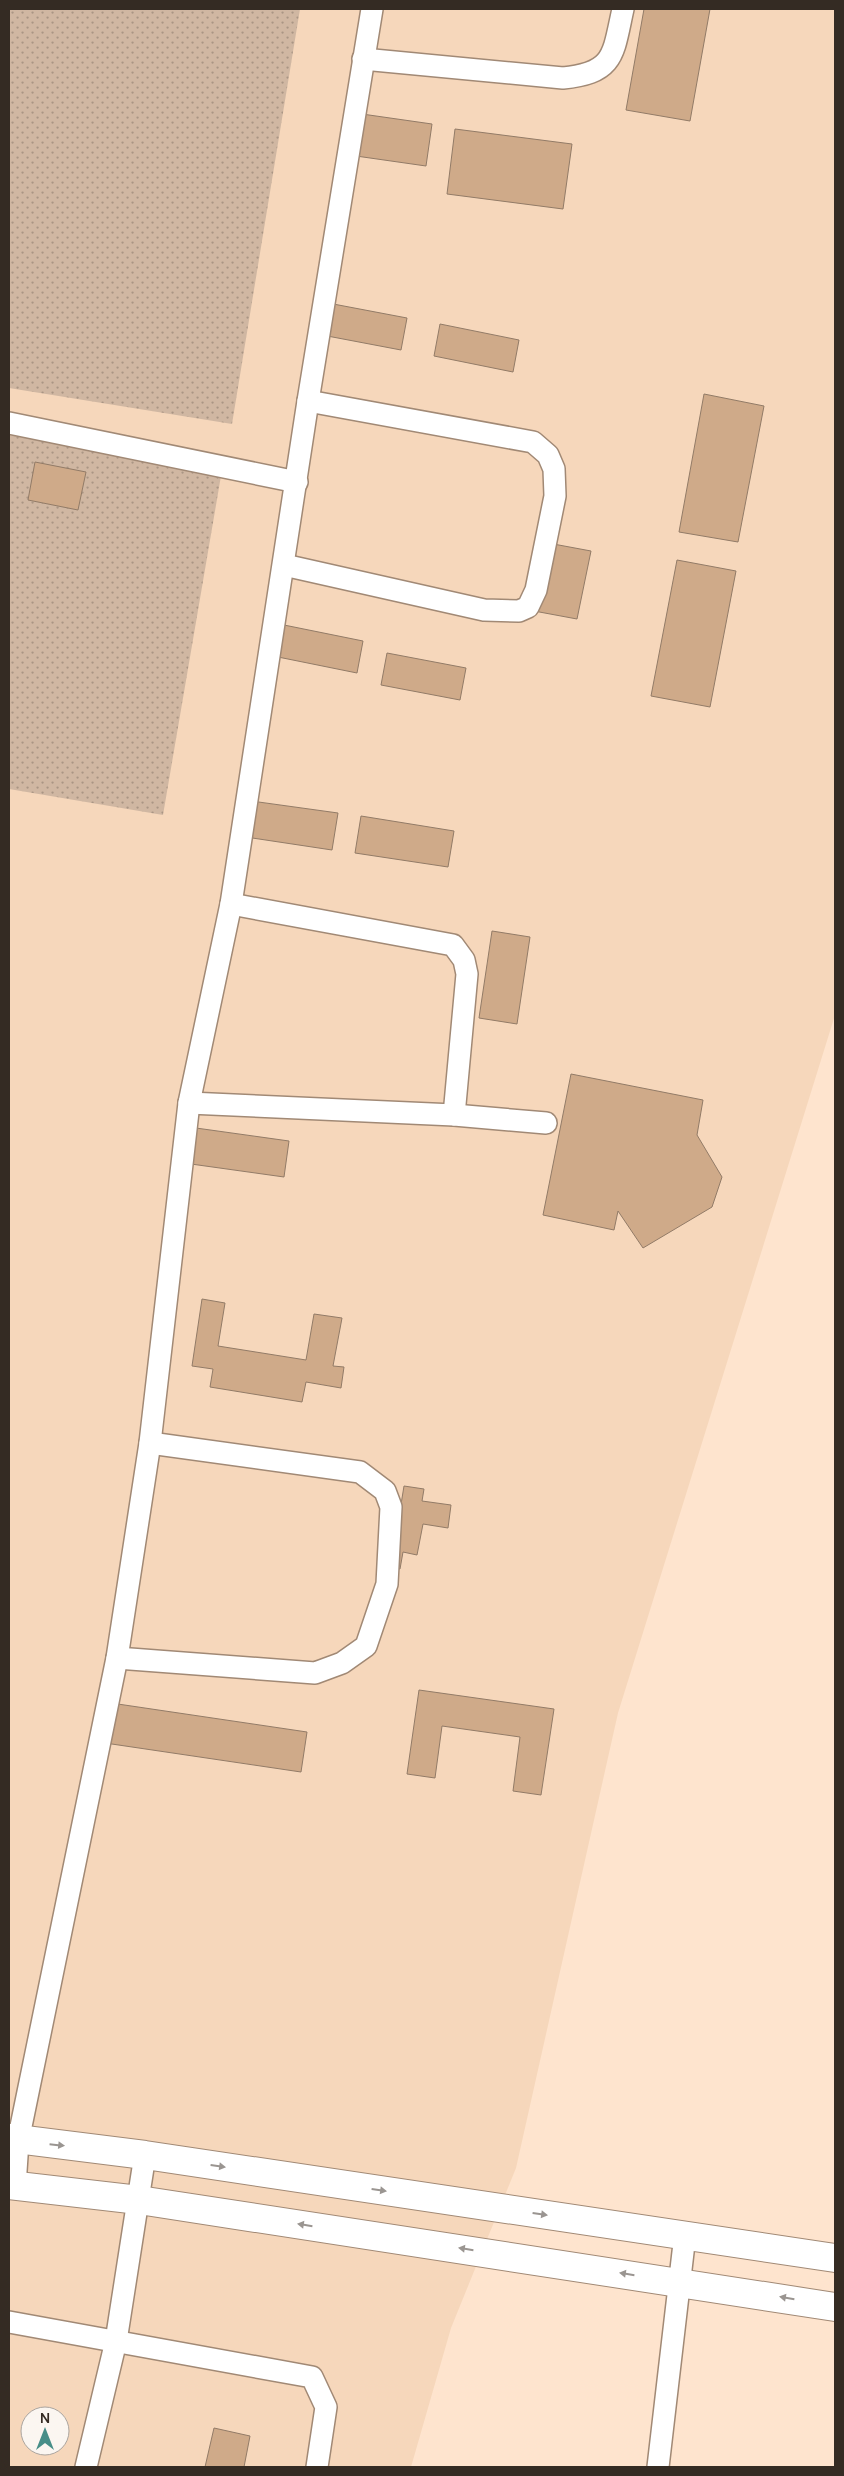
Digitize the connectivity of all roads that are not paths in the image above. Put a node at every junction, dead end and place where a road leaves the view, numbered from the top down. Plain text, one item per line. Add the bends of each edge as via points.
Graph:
1 (372, 9) edge
2 (623, 9) edge
3 (363, 59) junction
4 (308, 401) junction
5 (9, 423) edge
6 (297, 482) junction
7 (284, 565) junction
8 (231, 904) junction
9 (189, 1103) junction
10 (454, 1115) junction
11 (546, 1123) dead end
12 (150, 1443) junction
13 (117, 1658) junction
14 (13, 2139) edge
15 (145, 2155) junction
16 (12, 2185) edge
17 (139, 2200) junction
18 (685, 2235) junction
19 (835, 2258) edge
20 (679, 2281) junction
21 (835, 2307) edge
22 (9, 2322) edge
23 (116, 2341) junction
24 (86, 2467) edge
25 (316, 2467) edge
26 (658, 2467) edge

1 - 3 lane
2 - 3 lane via 614,50 602,68 586,76 563,78
3 - 4 lane
4 - 6 lane
4 - 7 lane via 533,442 548,455 554,470 555,496 536,590 528,607 519,611 484,610
5 - 6 lane
6 - 7 lane
7 - 8 lane
8 - 9 lane
8 - 10 lane via 453,945 464,960 467,974
9 - 10 lane
9 - 12 lane
10 - 11 lane
12 - 13 lane
12 - 13 lane via 360,1472 385,1491 391,1507 387,1584 366,1646 342,1663 315,1673
13 - 14 lane
14 -> 15 street
14 - 16 lane
15 - 17 lane
15 -> 18 street
16 - 17 street
20 -> 17 street
17 - 23 lane
18 - 19 street
18 - 20 lane
21 -> 20 street
20 - 26 lane
22 - 23 lane
23 - 24 lane
23 - 25 lane via 312,2377 326,2407

